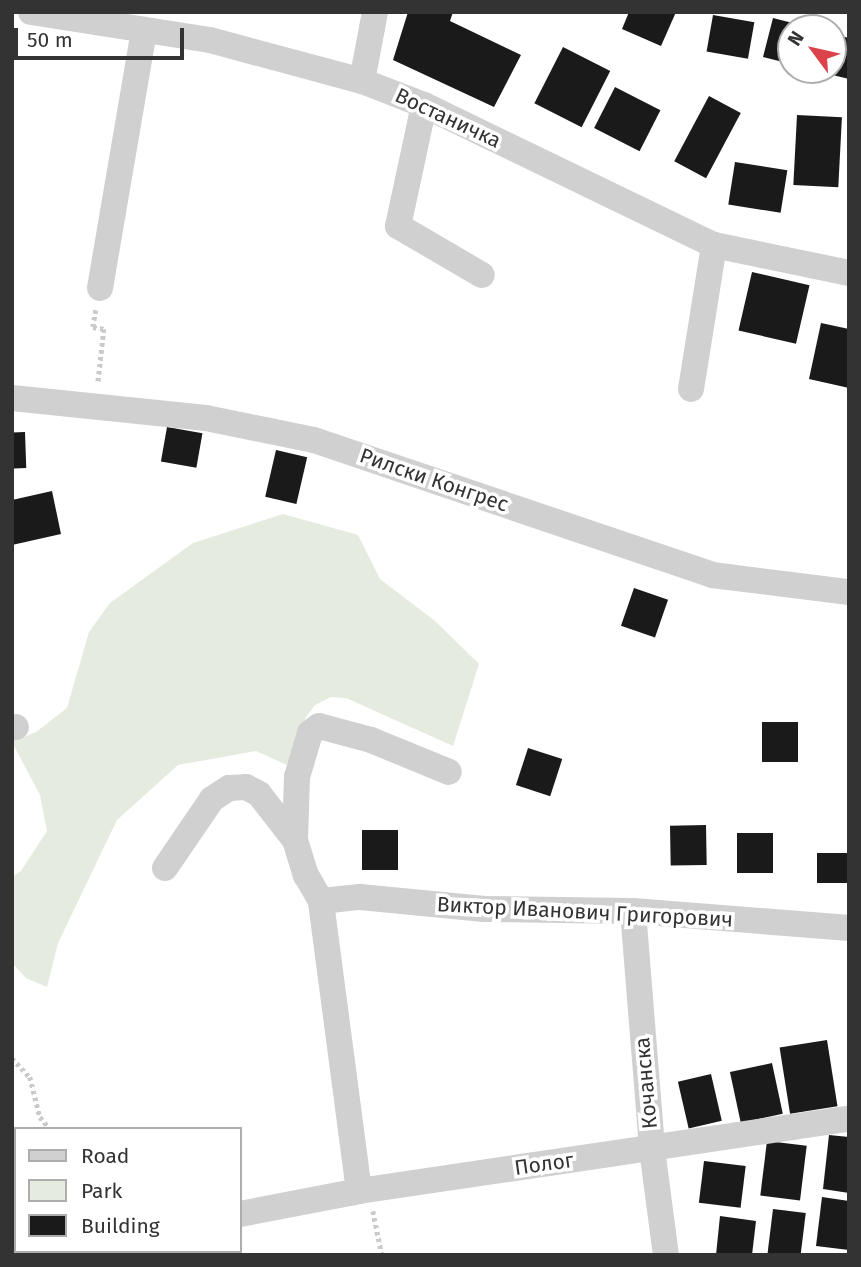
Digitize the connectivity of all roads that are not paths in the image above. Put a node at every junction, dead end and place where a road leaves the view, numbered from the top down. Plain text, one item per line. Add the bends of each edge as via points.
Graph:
1 (31, 12) edge
2 (375, 12) edge
3 (154, 25) edge
4 (362, 81) junction
5 (424, 105) junction
6 (715, 246) junction
7 (849, 273) edge
8 (482, 275) dead end
9 (100, 288) road end
10 (691, 389) dead end
11 (12, 398) edge
12 (849, 592) edge
13 (449, 772) dead end
14 (295, 839) junction
15 (165, 868) dead end
16 (321, 901) junction
17 (632, 911) junction
18 (849, 928) edge
19 (849, 1119) edge
20 (652, 1149) junction
21 (364, 1190) junction
22 (242, 1214) edge
23 (666, 1255) edge

1 - 3 street, Востаничка
2 - 4 street
3 - 4 street, Востаничка
3 - 9 street
4 - 5 street, Востаничка
5 - 6 street, Востаничка
5 - 8 street via 398,226
6 - 7 street, Востаничка
6 - 10 street
11 - 12 street, Рилски Конгрес via 206,418 314,440 712,575
13 - 14 street via 371,740 319,726 310,733 297,776
14 - 15 street via 259,794 237,786 212,799
14 - 16 street via 306,875
16 - 17 street, Виктор Иванович Григорович via 360,897 484,909
16 - 21 street
17 - 18 street, Виктор Иванович Григорович
17 - 20 street, Кочанска
19 - 20 street, Полог
20 - 21 street, Полог
20 - 23 street, Кочанска
21 - 22 street, Полог

